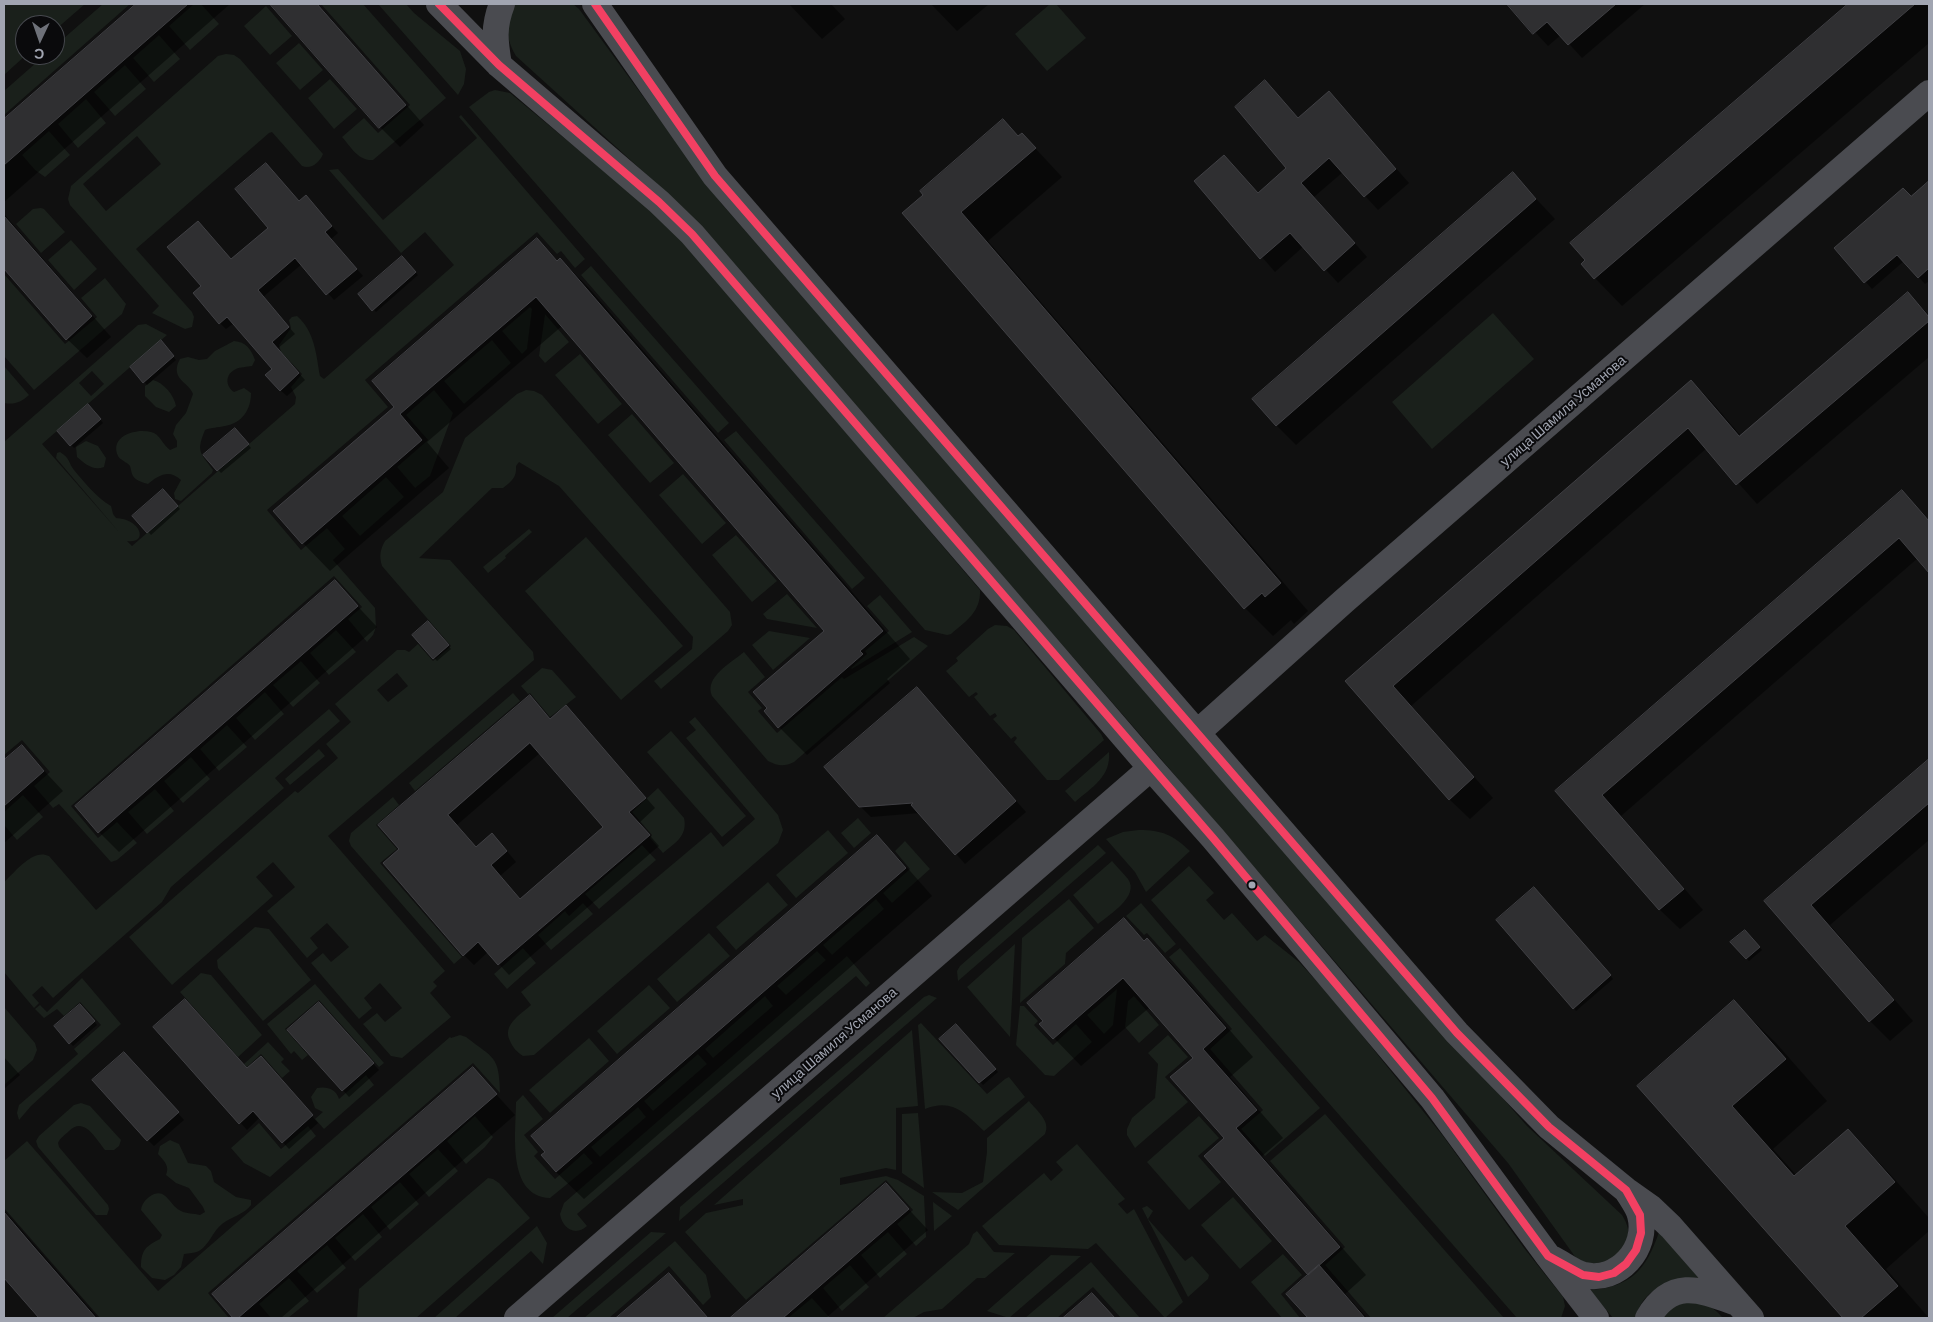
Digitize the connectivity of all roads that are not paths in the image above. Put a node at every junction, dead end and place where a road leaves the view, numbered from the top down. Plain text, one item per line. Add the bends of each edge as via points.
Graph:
1 (439, 4) edge
2 (502, 4) edge
3 (595, 4) edge
4 (499, 65) junction
5 (1929, 93) edge
6 (1198, 732) junction
7 (1151, 768) junction
8 (1626, 1190) junction
9 (1548, 1256) junction
10 (1744, 1311) edge
11 (517, 1318) edge
12 (1596, 1318) edge
13 (1648, 1318) edge

1 - 4 street
2 - 4 street via 494,37
3 - 6 street via 727,190
4 - 7 street via 692,234
5 - 6 street, улица Шамиля Усманова via 1344,601
6 - 8 street via 1457,1033 1548,1127
7 - 9 street via 1432,1098
7 - 11 street, улица Шамиля Усманова
8 - 9 street via 1640,1215 1641,1233 1636,1250 1626,1264 1599,1277 1583,1275
8 - 10 street via 1671,1227
9 - 12 street
10 - 13 street via 1701,1290 1683,1291 1666,1297

